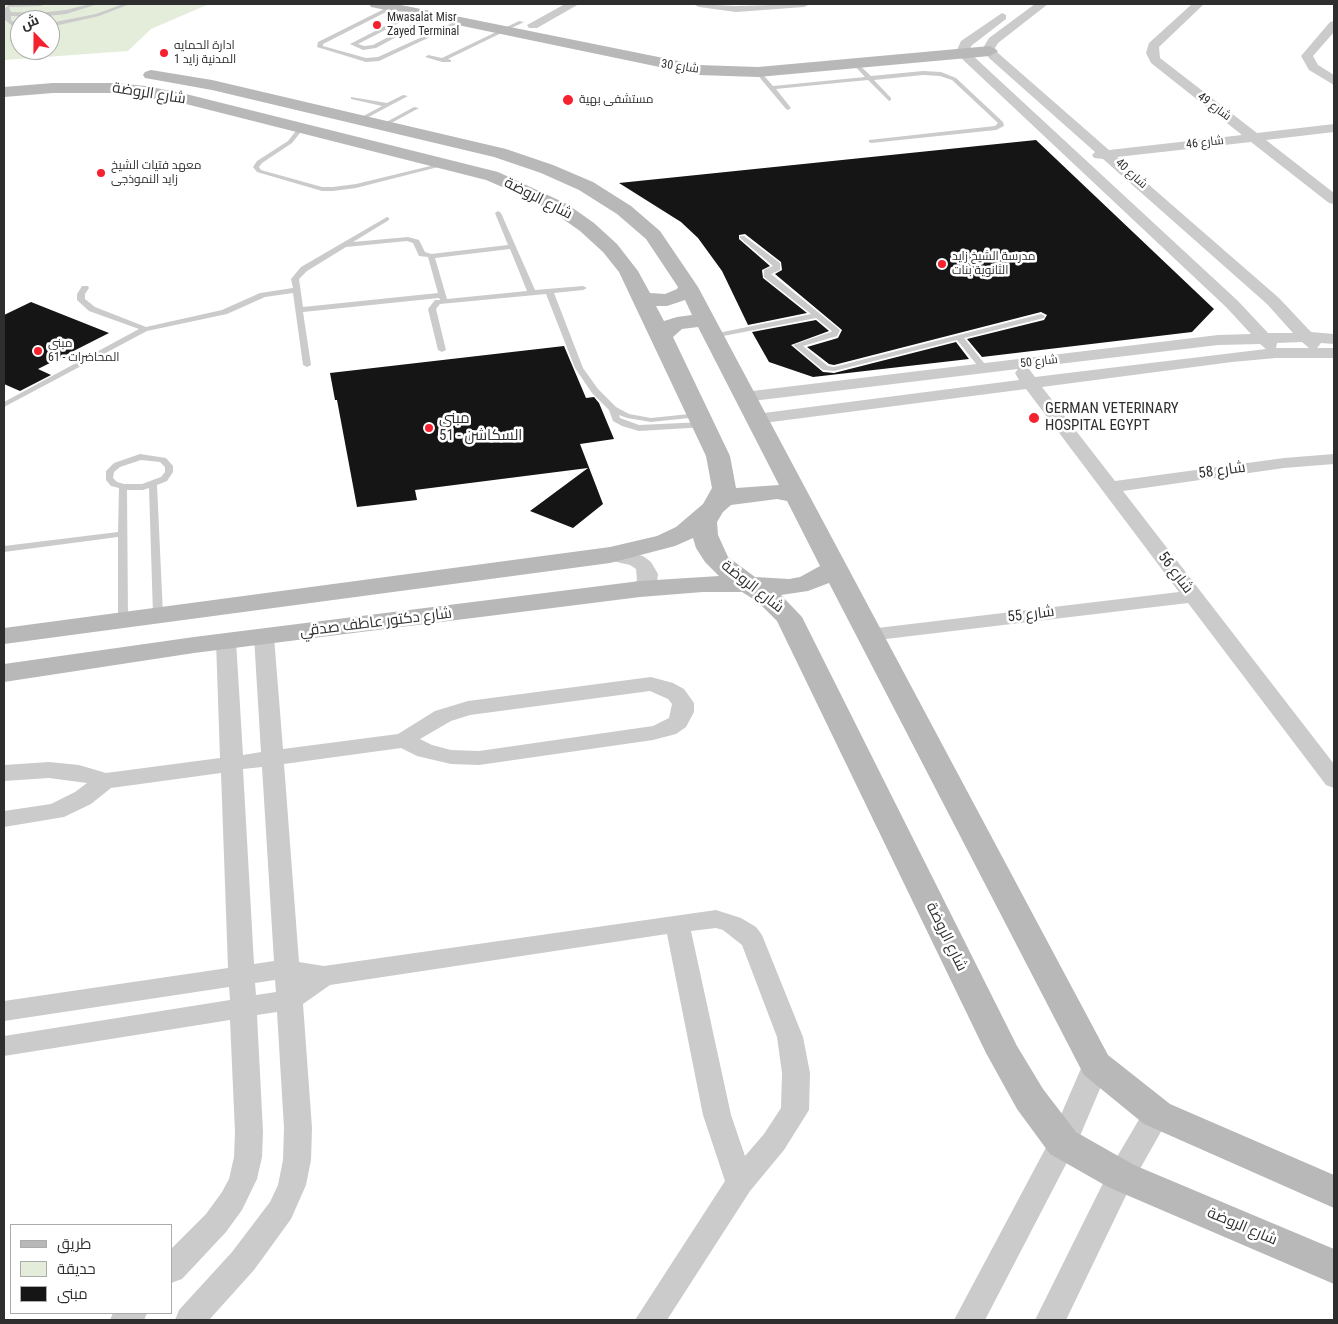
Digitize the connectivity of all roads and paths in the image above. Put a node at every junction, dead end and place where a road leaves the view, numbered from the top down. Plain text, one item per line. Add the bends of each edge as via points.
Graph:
1 (9, 4) edge
2 (41, 4) edge
3 (96, 4) edge
4 (127, 4) edge
5 (376, 4) edge
6 (573, 4) edge
7 (698, 4) edge
8 (804, 4) edge
9 (1020, 4) edge
10 (1042, 4) edge
11 (1198, 4) edge
12 (392, 7) junction
13 (76, 10) junction
14 (433, 10) edge
15 (7, 14) junction
16 (413, 20) junction
17 (10, 22) edge
18 (67, 22) junction
19 (459, 22) junction
20 (60, 23) edge
21 (393, 23) junction
22 (527, 24) junction
23 (1334, 25) edge
24 (503, 31) junction
25 (562, 31) junction
26 (546, 40) junction
27 (992, 46) junction
28 (964, 49) junction
29 (428, 56) dead end
30 (442, 60) junction
31 (451, 62) dead end
32 (855, 64) junction
33 (758, 72) junction
34 (4, 76) edge
35 (869, 78) junction
36 (1334, 81) edge
37 (771, 88) junction
38 (4, 92) edge
39 (405, 96) dead end
40 (889, 99) dead end
41 (416, 108) dead end
42 (788, 108) dead end
43 (371, 112) junction
44 (300, 128) junction
45 (1334, 128) edge
46 (1253, 138) junction
47 (871, 141) dead end
48 (1108, 154) junction
49 (1076, 158) junction
50 (447, 164) junction
51 (1334, 200) edge
52 (498, 213) dead end
53 (388, 219) dead end
54 (742, 237) dead end
55 (344, 245) junction
56 (512, 247) junction
57 (432, 256) junction
58 (688, 287) junction
59 (85, 288) dead end
60 (583, 288) dead end
61 (296, 290) junction
62 (549, 291) junction
63 (532, 293) junction
64 (444, 298) junction
65 (642, 299) junction
66 (299, 310) junction
67 (817, 315) junction
68 (1041, 316) dead end
69 (709, 328) junction
70 (145, 329) junction
71 (662, 337) junction
72 (959, 337) junction
73 (1308, 337) junction
74 (1265, 338) junction
75 (1334, 339) edge
76 (442, 350) dead end
77 (1327, 352) edge
78 (1276, 353) junction
79 (308, 365) dead end
80 (1017, 365) junction
81 (984, 368) junction
82 (1031, 383) junction
83 (744, 397) junction
84 (4, 405) edge
85 (756, 419) junction
86 (701, 420) junction
87 (1334, 459) edge
88 (154, 484) junction
89 (1109, 487) junction
90 (123, 488) junction
91 (796, 495) junction
92 (710, 509) junction
93 (123, 534) junction
94 (4, 549) edge
95 (610, 555) junction
96 (834, 567) junction
97 (749, 584) junction
98 (640, 589) junction
99 (1193, 596) junction
100 (158, 615) junction
101 (123, 619) junction
102 (869, 635) junction
103 (4, 636) edge
104 (264, 637) junction
105 (226, 641) junction
106 (4, 673) edge
107 (404, 740) junction
108 (1324, 752) edge
109 (273, 758) junction
110 (232, 764) junction
111 (4, 773) edge
112 (1334, 780) edge
113 (105, 781) junction
114 (4, 819) edge
115 (677, 924) junction
116 (287, 969) junction
117 (242, 976) junction
118 (324, 976) junction
119 (289, 1000) junction
120 (243, 1007) junction
121 (4, 1011) edge
122 (4, 1046) edge
123 (1096, 1065) junction
124 (1157, 1114) junction
125 (1063, 1143) junction
126 (1121, 1176) junction
127 (740, 1182) junction
128 (1334, 1192) edge
129 (1334, 1267) edge
130 (172, 1269) edge
131 (190, 1320) edge
132 (650, 1320) edge
133 (969, 1320) edge
134 (1050, 1320) edge

1 - 2 lane
1 - 15 lane
3 - 13 lane
4 - 18 lane
5 - 12 street, شارع 30
6 - 22 street
7 - 8 street via 736,9
9 - 28 street
10 - 27 street
11 - 46 street, شارع 49 via 1158,40 1152,53 1162,68
12 - 16 street, شارع 30
12 - 19 lane via 320,43 320,47 366,60 379,59
13 - 15 lane via 40,15
13 - 18 lane
14 - 16 street, شارع 30
14 - 19 street, شارع 30
14 - 22 street, شارع 30
15 - 17 lane
16 - 21 lane
16 - 21 lane
16 - 21 lane via 371,48 353,44
18 - 20 lane
19 - 24 street, شارع 30
22 - 24 lane
22 - 25 street, شارع 30
23 - 36 street via 1307,56 1313,67
24 - 26 street, شارع 30
24 - 30 lane
25 - 26 street
25 - 28 street, شارع 30 via 681,56 731,61
26 - 33 street, شارع 30 via 670,66
27 - 28 street, شارع 30
27 - 48 street, شارع 40
28 - 32 street, شارع 30
28 - 49 street, شارع 40
29 - 30 lane
30 - 31 lane
32 - 33 street, شارع 30
32 - 35 lane
33 - 37 lane
34 - 43 street, شارع الروضة via 99,72 148,74
35 - 37 lane
35 - 40 lane
35 - 47 lane via 923,73 949,76 1001,126
37 - 42 lane
38 - 44 street, شارع الروضة via 85,87 145,91
39 - 43 lane
41 - 43 lane
43 - 58 street, شارع الروضة via 547,169 586,186 624,210 653,236
44 - 50 street, شارع الروضة
44 - 50 lane via 290,142 259,162 256,167 259,171 322,189 333,189
45 - 46 street, شارع 46
46 - 48 street, شارع 46
46 - 51 street, شارع 49
48 - 49 street, شارع 46
48 - 73 street, شارع 40 via 1274,301
49 - 74 street, شارع 40
50 - 65 street, شارع الروضة via 492,176 560,208 610,248
52 - 56 lane
53 - 55 lane
54 - 67 lane via 777,265 777,268 766,272 767,275
55 - 57 lane via 413,240 422,254
55 - 61 lane via 297,274
56 - 57 lane
56 - 63 lane
57 - 64 lane
58 - 65 street via 685,293 672,299
58 - 69 street, شارع الروضة
59 - 70 lane via 81,300 92,309
60 - 62 lane
61 - 66 lane
61 - 70 lane via 263,295 224,312
62 - 63 lane
62 - 86 lane via 580,368 616,419 639,428 656,429
63 - 64 lane
64 - 66 lane
64 - 76 lane via 432,308
65 - 71 street, شارع الروضة
66 - 79 lane
67 - 69 lane
67 - 72 lane via 837,333 797,345 830,369
68 - 72 lane
69 - 71 street via 677,323
69 - 83 street, شارع الروضة
70 - 84 lane
71 - 86 street, شارع الروضة
72 - 81 lane
73 - 74 street, شارع 50
73 - 75 street, شارع 50
73 - 77 street, شارع 40
74 - 78 street, شارع 40
74 - 80 street, شارع 50 via 1218,340
77 - 78 street, شارع 50
78 - 82 street, شارع 50
80 - 81 street, شارع 50
80 - 82 street, شارع 56
81 - 83 street, شارع 50
82 - 85 street, شارع 50
82 - 89 street, شارع 56
83 - 85 street, شارع الروضة
85 - 91 street, شارع الروضة
86 - 92 street, شارع الروضة via 718,456 724,482 724,488
87 - 89 street, شارع 58
88 - 90 lane
88 - 90 lane via 164,479 169,472 168,466 163,460 140,457 110,471 109,478
88 - 100 lane
89 - 99 street, شارع 56
90 - 93 lane
91 - 92 street via 757,491 722,500
91 - 96 street, شارع الروضة
92 - 95 street via 685,532 666,541
92 - 97 street, شارع الروضة via 705,522 709,548 718,562
93 - 94 lane
93 - 101 lane
95 - 98 street via 636,560 644,566 647,582
95 - 100 street
96 - 97 street via 808,584 769,587
96 - 102 street, شارع الروضة
97 - 98 street, شارع دكتور عاطف صدقي
97 - 125 street, شارع الروضة via 768,596 789,617 1003,1053 1030,1100
98 - 104 street, شارع دكتور عاطف صدقي
99 - 102 street, شارع 55
99 - 108 street, شارع 56
100 - 101 street
101 - 103 street
102 - 123 street, شارع الروضة
104 - 105 street, شارع دكتور عاطف صدقي
104 - 109 street
105 - 106 street, شارع دكتور عاطف صدقي
105 - 110 street
107 - 107 street via 425,751 479,758 668,729 678,722 683,703 676,694 651,684 618,687 468,708 443,716
107 - 109 street
108 - 112 street, شارع 56
109 - 110 street
109 - 116 street
110 - 113 street
110 - 117 street
111 - 113 street via 49,770 79,773
113 - 114 street via 83,798 56,811
115 - 118 street
115 - 127 street via 718,1114
115 - 127 street via 716,919 747,934 760,958 790,1037 796,1073 794,1110 774,1142
116 - 117 street
116 - 118 street
116 - 119 street
117 - 120 street
117 - 121 street
118 - 119 street
119 - 120 street
119 - 131 street via 298,1128 292,1185 281,1210 264,1234
120 - 122 street
120 - 130 street via 249,1132 243,1179 232,1202 216,1223
123 - 124 street, شارع الروضة
123 - 125 street
124 - 126 street
124 - 128 street, شارع الروضة
125 - 126 street, شارع الروضة
125 - 133 street
126 - 129 street, شارع الروضة
126 - 134 street
127 - 132 street

